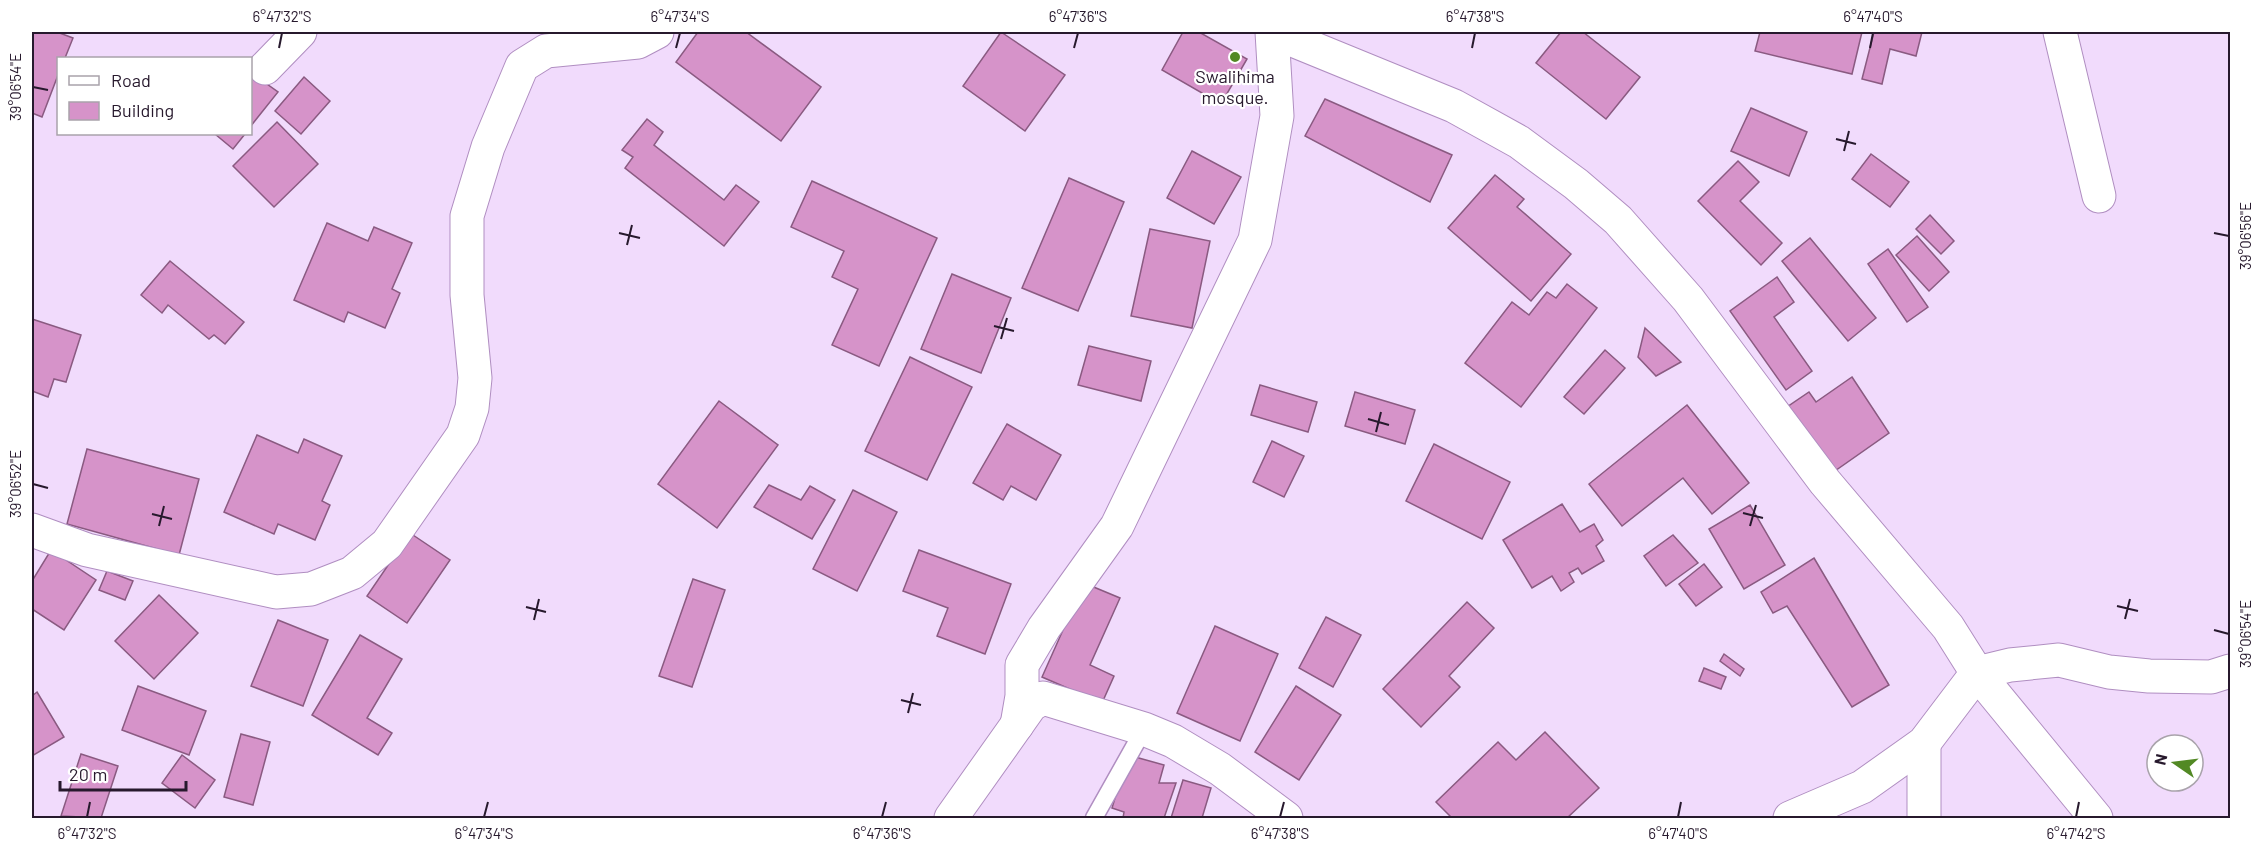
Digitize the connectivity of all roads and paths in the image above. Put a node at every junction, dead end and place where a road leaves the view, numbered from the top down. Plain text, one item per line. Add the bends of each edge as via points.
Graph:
1 (300, 32) edge
2 (657, 32) edge
3 (1272, 32) edge
4 (2060, 32) edge
5 (265, 68) dead end
6 (2099, 196) dead end
7 (32, 530) edge
8 (2230, 672) edge
9 (1977, 673) junction
10 (1017, 725) junction
11 (1144, 729) junction
12 (1924, 743) junction
13 (951, 819) edge
14 (1094, 819) edge
15 (1286, 819) edge
16 (1790, 819) edge
17 (1924, 819) edge
18 (2097, 819) edge

1 - 5 street
2 - 7 street via 638,42 546,51 522,66 488,147 467,216 467,295 475,378 472,408 463,435 387,544 352,573 311,589 276,592 87,550
3 - 9 street via 1473,116 1519,141 1618,220 1688,299 1826,482 1948,627
3 - 10 street via 1277,116 1255,240 1117,526 1022,665
4 - 6 street
8 - 9 street via 2211,677 2149,676 2109,672 2059,660
9 - 12 street
9 - 18 street
10 - 11 street via 1031,705 1043,698
10 - 13 street
11 - 14 lane
11 - 15 street via 1220,769
12 - 16 street via 1862,787
12 - 17 street

